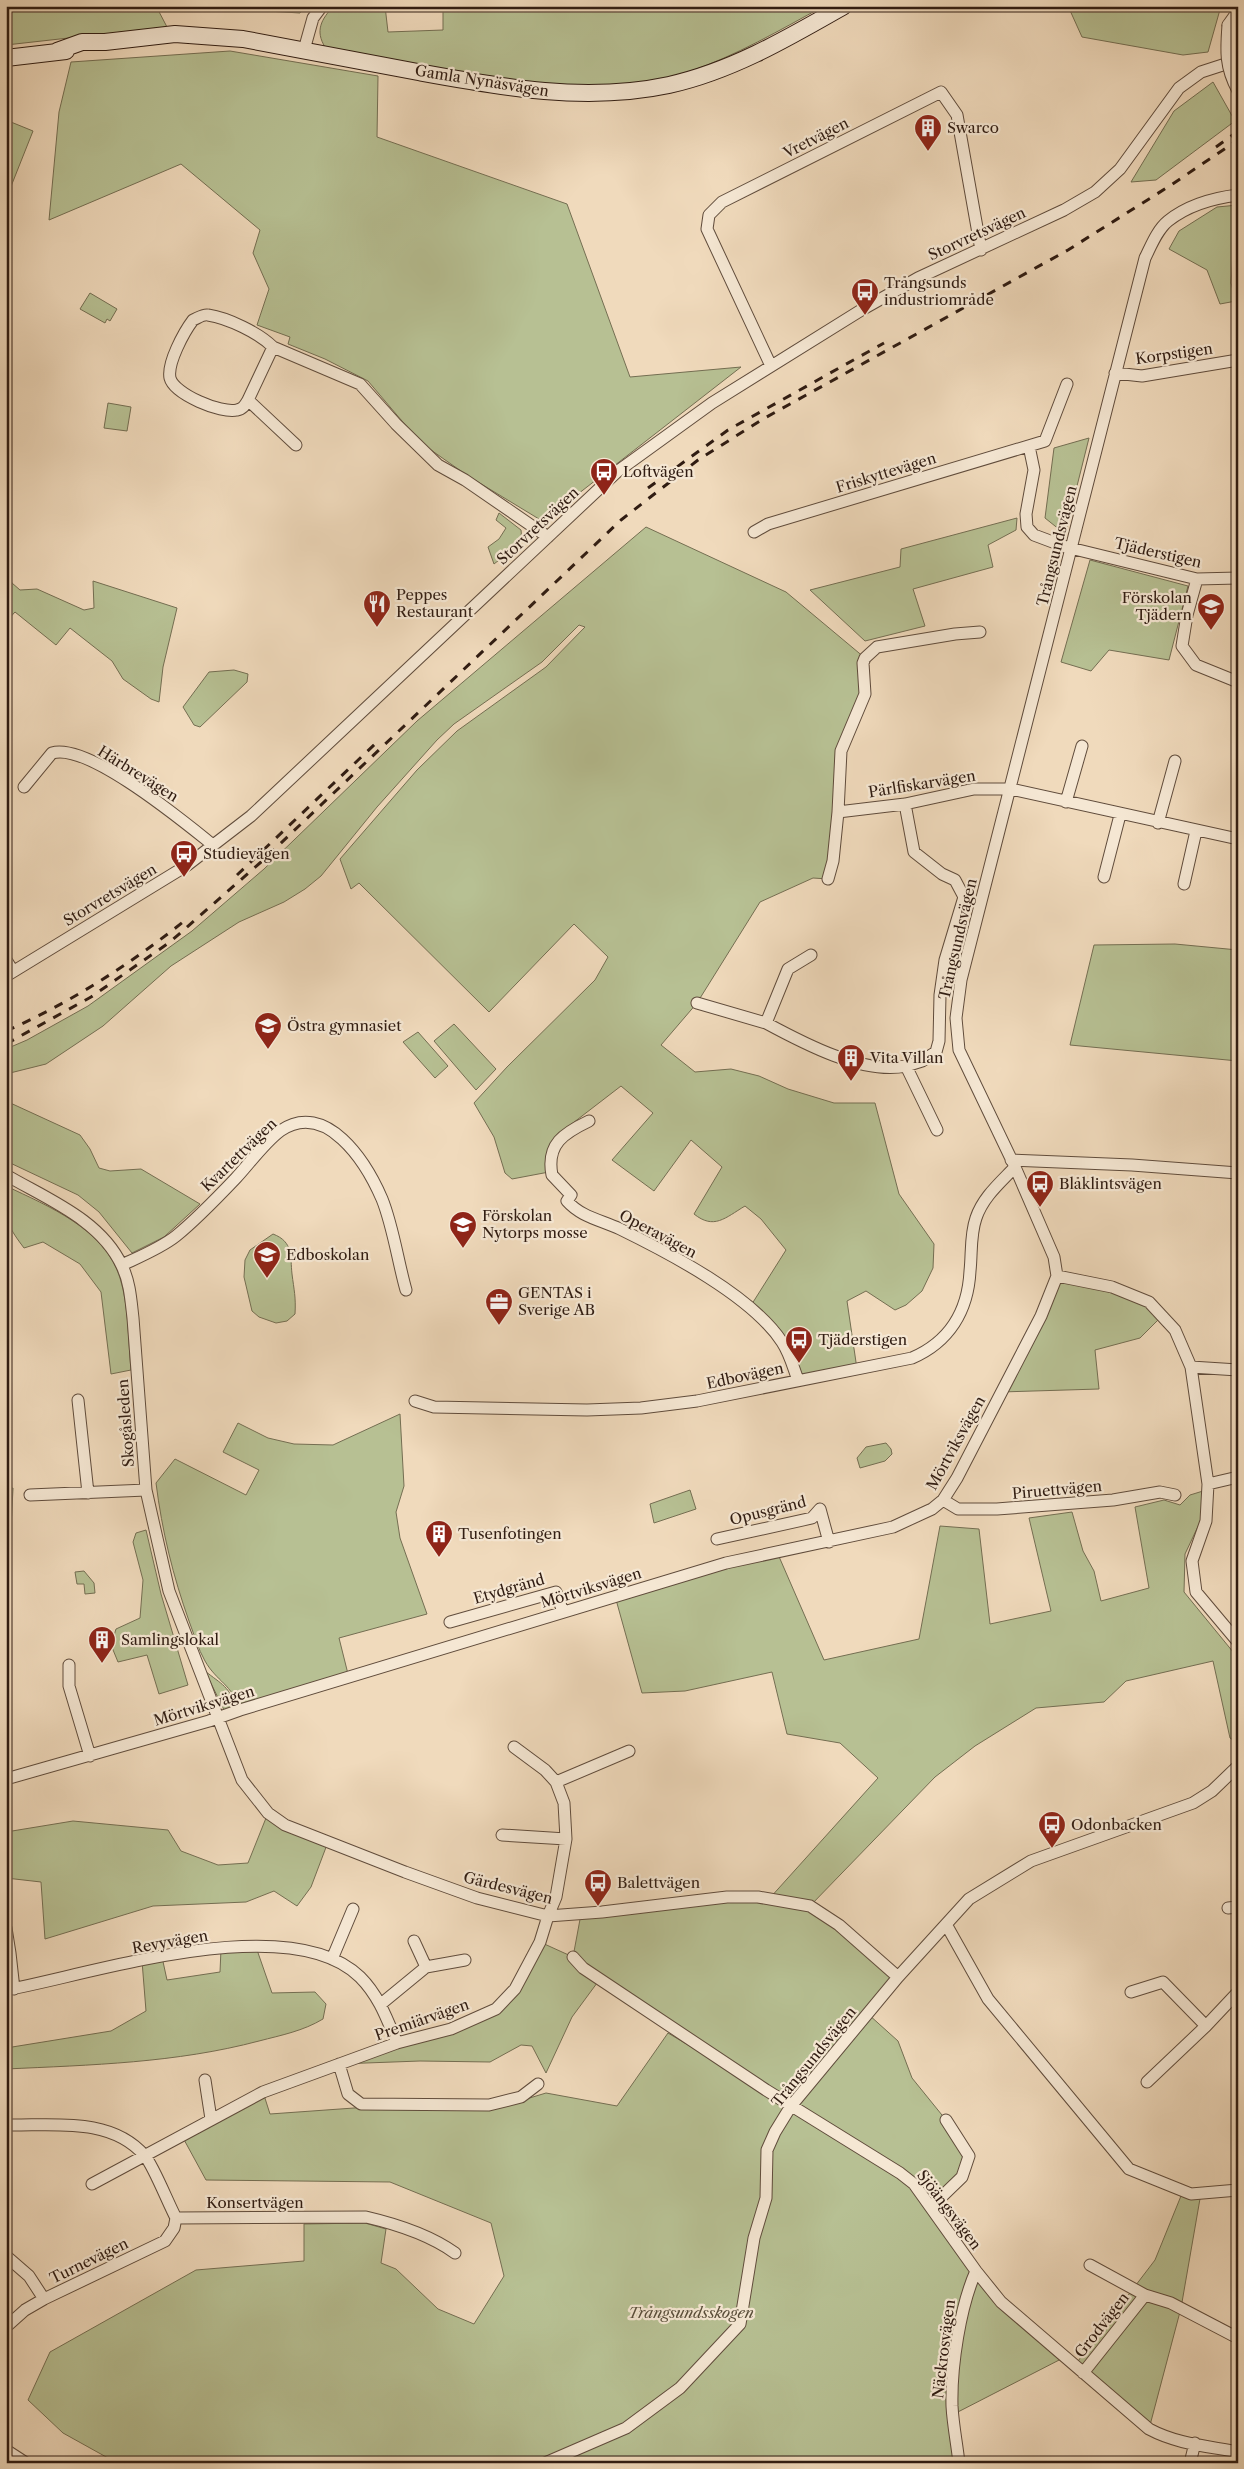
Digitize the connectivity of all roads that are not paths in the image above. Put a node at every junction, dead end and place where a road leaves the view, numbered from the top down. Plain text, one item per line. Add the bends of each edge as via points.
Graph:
1 (322, 6) edge
2 (844, 6) edge
3 (1238, 11) edge
4 (304, 50) junction
5 (6, 58) edge
6 (1238, 60) edge
7 (1238, 91) edge
8 (1238, 196) edge
9 (981, 250) junction
10 (273, 347) junction
11 (1238, 360) edge
12 (771, 366) junction
13 (1115, 373) junction
14 (1067, 384) dead end
15 (248, 400) junction
16 (296, 445) dead end
17 (1029, 446) junction
18 (754, 532) dead end
19 (548, 537) junction
20 (1072, 548) junction
21 (1238, 578) edge
22 (1197, 579) junction
23 (980, 632) dead end
24 (1238, 682) edge
25 (1082, 746) dead end
26 (1175, 761) dead end
27 (24, 787) dead end
28 (1011, 790) junction
29 (1066, 802) junction
30 (905, 804) junction
31 (838, 812) junction
32 (1120, 815) junction
33 (1158, 823) junction
34 (1196, 831) junction
35 (1238, 839) edge
36 (213, 845) junction
37 (1104, 877) dead end
38 (828, 879) dead end
39 (1184, 884) dead end
40 (811, 955) dead end
41 (6, 960) edge
42 (10, 974) edge
43 (697, 1003) dead end
44 (766, 1023) junction
45 (906, 1066) junction
46 (589, 1121) dead end
47 (937, 1130) dead end
48 (1013, 1164) junction
49 (1238, 1173) edge
50 (6, 1176) edge
51 (122, 1265) junction
52 (1057, 1276) junction
53 (406, 1290) dead end
54 (1191, 1367) junction
55 (1238, 1370) edge
56 (798, 1380) junction
57 (78, 1400) dead end
58 (415, 1401) dead end
59 (1238, 1477) edge
60 (1208, 1484) junction
61 (146, 1490) junction
62 (88, 1493) junction
63 (30, 1495) dead end
64 (1175, 1495) dead end
65 (943, 1500) junction
66 (717, 1539) dead end
67 (828, 1542) junction
68 (563, 1612) junction
69 (450, 1622) dead end
70 (1238, 1642) edge
71 (69, 1665) dead end
72 (217, 1719) junction
73 (514, 1747) dead end
74 (629, 1751) dead end
75 (90, 1756) junction
76 (1238, 1766) edge
77 (6, 1779) edge
78 (556, 1782) junction
79 (502, 1835) dead end
80 (566, 1839) junction
81 (353, 1909) dead end
82 (548, 1916) junction
83 (947, 1926) junction
84 (6, 1928) edge
85 (414, 1941) dead end
86 (8, 1952) edge
87 (572, 1957) dead end
88 (332, 1959) junction
89 (465, 1960) dead end
90 (426, 1967) junction
91 (898, 1977) junction
92 (10, 1990) edge
93 (1131, 1992) dead end
94 (1238, 1992) edge
95 (381, 2004) junction
96 (1206, 2026) junction
97 (397, 2043) junction
98 (340, 2064) junction
99 (205, 2080) dead end
100 (1147, 2082) dead end
101 (538, 2084) dead end
102 (791, 2106) junction
103 (211, 2120) junction
104 (946, 2120) dead end
105 (6, 2125) edge
106 (145, 2156) junction
107 (92, 2184) dead end
108 (1238, 2190) edge
109 (931, 2207) junction
110 (176, 2218) junction
111 (455, 2254) dead end
112 (6, 2256) edge
113 (1090, 2265) dead end
114 (976, 2271) junction
115 (1145, 2295) junction
116 (44, 2299) junction
117 (6, 2327) edge
118 (1238, 2338) edge
119 (1083, 2373) junction
120 (1195, 2443) junction
121 (6, 2450) edge
122 (1238, 2452) edge
123 (26, 2463) edge
124 (545, 2463) edge
125 (959, 2463) edge
126 (1190, 2463) edge

1 - 4 street via 313,18
2 - 4 street, Gamla Nynäsvägen via 743,60 670,85 612,93 498,86
3 - 7 street, bridge via 1228,24 1226,51 1229,74
4 - 5 street, Gamla Nynäsvägen via 243,39 185,34 105,42 84,51
6 - 9 street, Storvretsvägen via 1201,72 1179,88 1120,169 1095,192
8 - 13 street, Trångsundsvägen via 1211,198 1167,222 1155,239 1145,258
9 - 12 street, Storvretsvägen via 918,278
9 - 12 street, Vretvägen via 958,116 941,92 722,202 709,215 707,229
10 - 15 street
10 - 15 street via 243,327 208,315 193,320 176,351 170,379 182,393 231,411 242,408
10 - 19 street via 360,384 438,465
11 - 13 street, Korpstigen via 1142,376
12 - 19 street, Storvretsvägen via 712,403 618,471
13 - 20 street, Trångsundsvägen
14 - 17 street, Friskyttevägen via 1045,441
15 - 16 street
17 - 18 street, Friskyttevägen via 768,524
17 - 20 street via 1034,470 1026,514 1027,527 1042,539
19 - 36 street, Storvretsvägen via 251,816
20 - 22 street, Tjäderstigen
20 - 28 street, Trångsundsvägen
21 - 22 street, Tjäderstigen
22 - 24 street via 1182,646 1196,665
23 - 31 street via 877,647 864,658 864,694 841,751
25 - 29 street
26 - 33 street
27 - 36 street, Härbrevägen via 52,753 76,755 108,770 153,799
28 - 29 street, Pärlfiskarvägen
28 - 30 street, Pärlfiskarvägen via 974,789
28 - 48 street, Trångsundsvägen via 961,980 956,1018 959,1050
29 - 32 street, Pärlfiskarvägen
30 - 31 street, Pärlfiskarvägen
30 - 45 street via 914,852 955,880 964,897 945,960 940,995 940,1041 936,1052
31 - 38 street
32 - 33 street, Pärlfiskarvägen
32 - 37 street
33 - 34 street, Pärlfiskarvägen
34 - 35 street, Pärlfiskarvägen
34 - 39 street
36 - 42 street, Storvretsvägen via 186,866
40 - 44 street via 788,969
41 - 42 street
43 - 44 street
44 - 45 street via 816,1049 856,1062 897,1068
45 - 47 street
46 - 56 street, Operavägen via 557,1140 553,1154 552,1175 571,1195 567,1201 575,1210 619,1229 702,1275 750,1307 781,1340
48 - 49 street via 1132,1165
48 - 52 street, Trångsundsvägen via 1054,1257
48 - 56 street, Edbovägen via 985,1200 976,1218 965,1299 955,1323 939,1343 912,1358
50 - 51 street, Skogåsleden via 80,1216
51 - 53 street, Kvartettvägen via 174,1237 214,1201 280,1131 310,1122 331,1129 355,1154 374,1182 382,1200
51 - 61 street, Skogåsleden via 130,1291
52 - 54 street via 1112,1287 1149,1302 1176,1330
52 - 65 street, Mörtviksvägen via 1041,1316
54 - 55 street
54 - 60 street
56 - 58 street, Edbovägen via 697,1401 642,1408 434,1407
57 - 62 street
59 - 60 street
60 - 70 street via 1206,1521 1192,1561 1196,1592
61 - 62 street
61 - 72 street, Skogåsleden via 169,1591
62 - 63 street
64 - 65 street, Piruettvägen via 1160,1492 1113,1500 997,1510 958,1509
65 - 67 street, Mörtviksvägen via 932,1509 893,1527
66 - 67 street, Opusgränd via 812,1518 820,1509
67 - 68 street, Mörtviksvägen via 726,1563
68 - 69 street, Etydgränd via 556,1592
68 - 72 street, Mörtviksvägen
71 - 75 street via 70,1686
72 - 75 street, Mörtviksvägen
72 - 82 street, Gärdesvägen via 242,1780 268,1813 285,1825 468,1895
73 - 78 street
74 - 78 street
75 - 77 street, Mörtviksvägen
76 - 83 street, Trångsundsvägen via 1212,1791 1180,1809 1031,1861 969,1899
78 - 80 street via 564,1803
79 - 80 street
80 - 82 street via 556,1897
81 - 88 street
82 - 91 street, Gärdesvägen via 727,1897 810,1906 839,1925
82 - 97 street, Premiärvägen via 528,1969 496,2009 451,2029
83 - 91 street, Trångsundsvägen
83 - 108 street via 988,1999 1129,2169 1191,2194
84 - 86 street, Revyvägen
85 - 90 street
86 - 92 street, Revyvägen
87 - 102 street, Sjöängsvägen via 583,1968
88 - 92 street, Revyvägen via 306,1949 267,1946 191,1951
88 - 95 street, Revyvägen via 360,1976
89 - 90 street
90 - 95 street
91 - 102 street, Trångsundsvägen
93 - 96 street via 1163,1982
94 - 96 street
95 - 97 street, Revyvägen
96 - 100 street
97 - 98 street, Premiärvägen
98 - 101 street via 348,2094 361,2104 489,2105 520,2096
98 - 103 street, Premiärvägen via 263,2092
99 - 103 street
102 - 109 street, Sjöängsvägen via 900,2173 914,2184
102 - 124 street, Trångsundsvägen via 774,2132 768,2150 766,2198 754,2238 740,2324 680,2388 626,2428
103 - 106 street, Premiärvägen
104 - 109 street via 970,2156 962,2177
105 - 106 street via 92,2127 112,2132
106 - 107 street
106 - 110 street
109 - 114 street, Sjöängsvägen
110 - 111 street, Konsertvägen via 366,2217 441,2243
110 - 116 street, Turnevägen via 174,2228 165,2241
112 - 116 street via 28,2276
113 - 115 street, Grodvägen
114 - 119 street, Sjöängsvägen via 1001,2302
114 - 125 street, Näckrosvägen via 961,2316 954,2373 952,2407
115 - 118 street, Grodvägen via 1171,2302
115 - 119 street, Grodvägen
116 - 117 street, Turnevägen
119 - 120 street, Sjöängsvägen via 1149,2429 1166,2438
120 - 122 street, Sjöängsvägen
120 - 126 street
121 - 123 street

